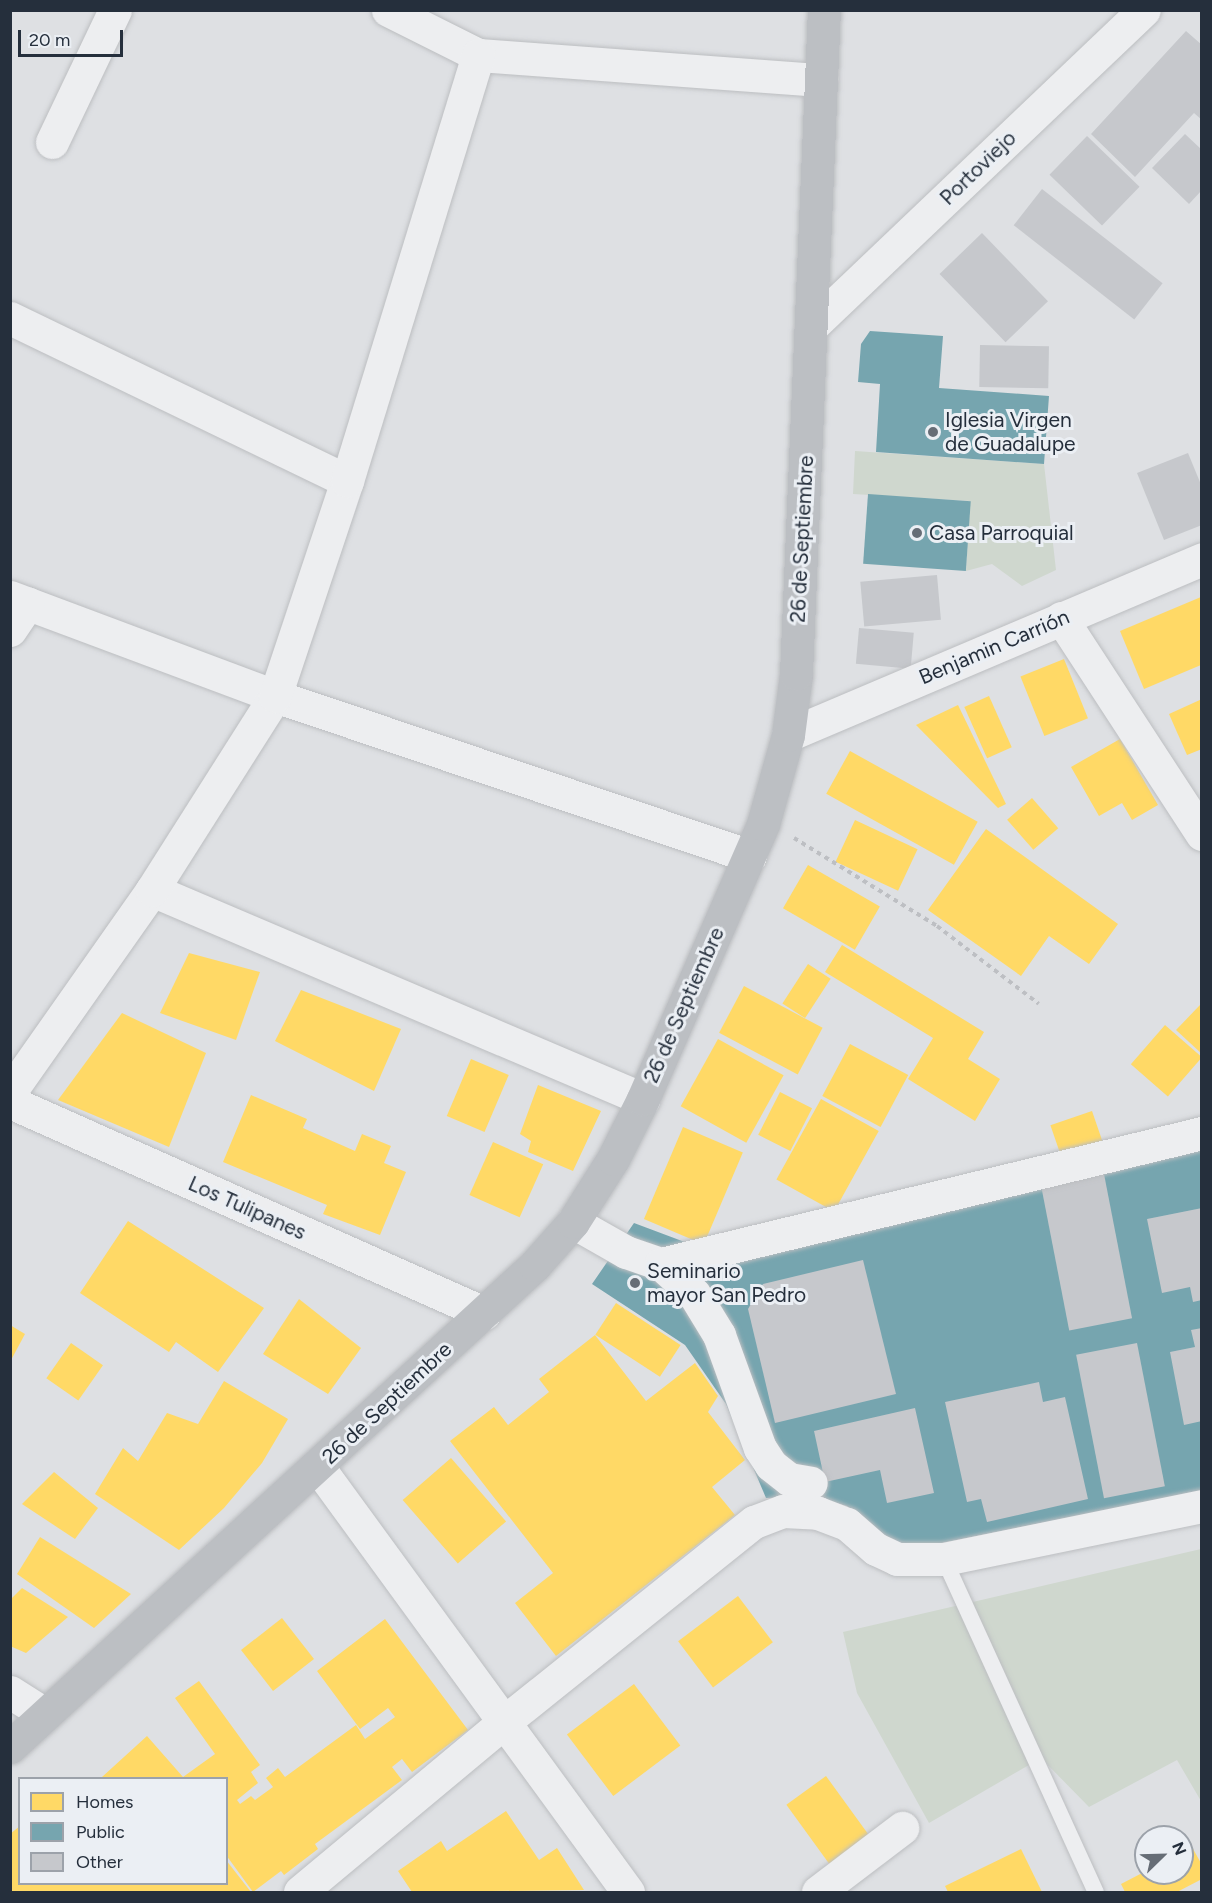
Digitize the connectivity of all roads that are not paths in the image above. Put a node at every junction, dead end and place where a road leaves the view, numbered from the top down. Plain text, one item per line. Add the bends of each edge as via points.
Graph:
1 (114, 10) edge
2 (388, 10) edge
3 (824, 10) edge
4 (1144, 10) edge
5 (478, 55) junction
6 (821, 80) junction
7 (52, 142) dead end
8 (10, 318) edge
9 (812, 326) junction
10 (347, 481) junction
11 (1202, 559) edge
12 (16, 610) edge
13 (1061, 618) junction
14 (274, 696) junction
15 (788, 735) junction
16 (1202, 834) edge
17 (750, 856) junction
18 (152, 890) junction
19 (10, 1092) edge
20 (643, 1099) junction
21 (10, 1102) edge
22 (1202, 1133) edge
23 (573, 1222) junction
24 (661, 1264) junction
25 (484, 1313) junction
26 (318, 1467) junction
27 (811, 1483) dead end
28 (1202, 1506) edge
29 (944, 1559) junction
30 (10, 1692) edge
31 (45, 1714) junction
32 (504, 1722) junction
33 (10, 1748) edge
34 (902, 1828) dead end
35 (300, 1893) edge
36 (628, 1893) edge
37 (818, 1893) edge
38 (1096, 1893) edge

1 - 7 street
2 - 5 street
3 - 6 street, 26 de Septiembre
4 - 9 street, Portoviejo
5 - 6 street
5 - 10 street
6 - 9 street, 26 de Septiembre
8 - 10 street
9 - 15 street, 26 de Septiembre via 796,674
10 - 14 street
11 - 13 street, Benjamin Carrión
12 - 14 street
13 - 15 street, Benjamin Carrión
13 - 16 street
14 - 17 street
14 - 18 street
15 - 17 street, 26 de Septiembre
17 - 20 street, 26 de Septiembre
18 - 19 street
18 - 20 street
20 - 23 street, 26 de Septiembre via 613,1159
21 - 25 street, Los Tulipanes
22 - 24 street
23 - 24 street via 626,1252
23 - 25 street, 26 de Septiembre
24 - 27 street via 693,1294 719,1335 760,1448 771,1465 789,1479
25 - 26 street, 26 de Septiembre
26 - 31 street, 26 de Septiembre
26 - 32 street
28 - 29 street
29 - 32 street via 897,1559 876,1548 847,1524 818,1513 783,1512 754,1522
29 - 38 lane
30 - 31 street
31 - 33 street, 26 de Septiembre
32 - 35 street
32 - 36 street
34 - 37 street

